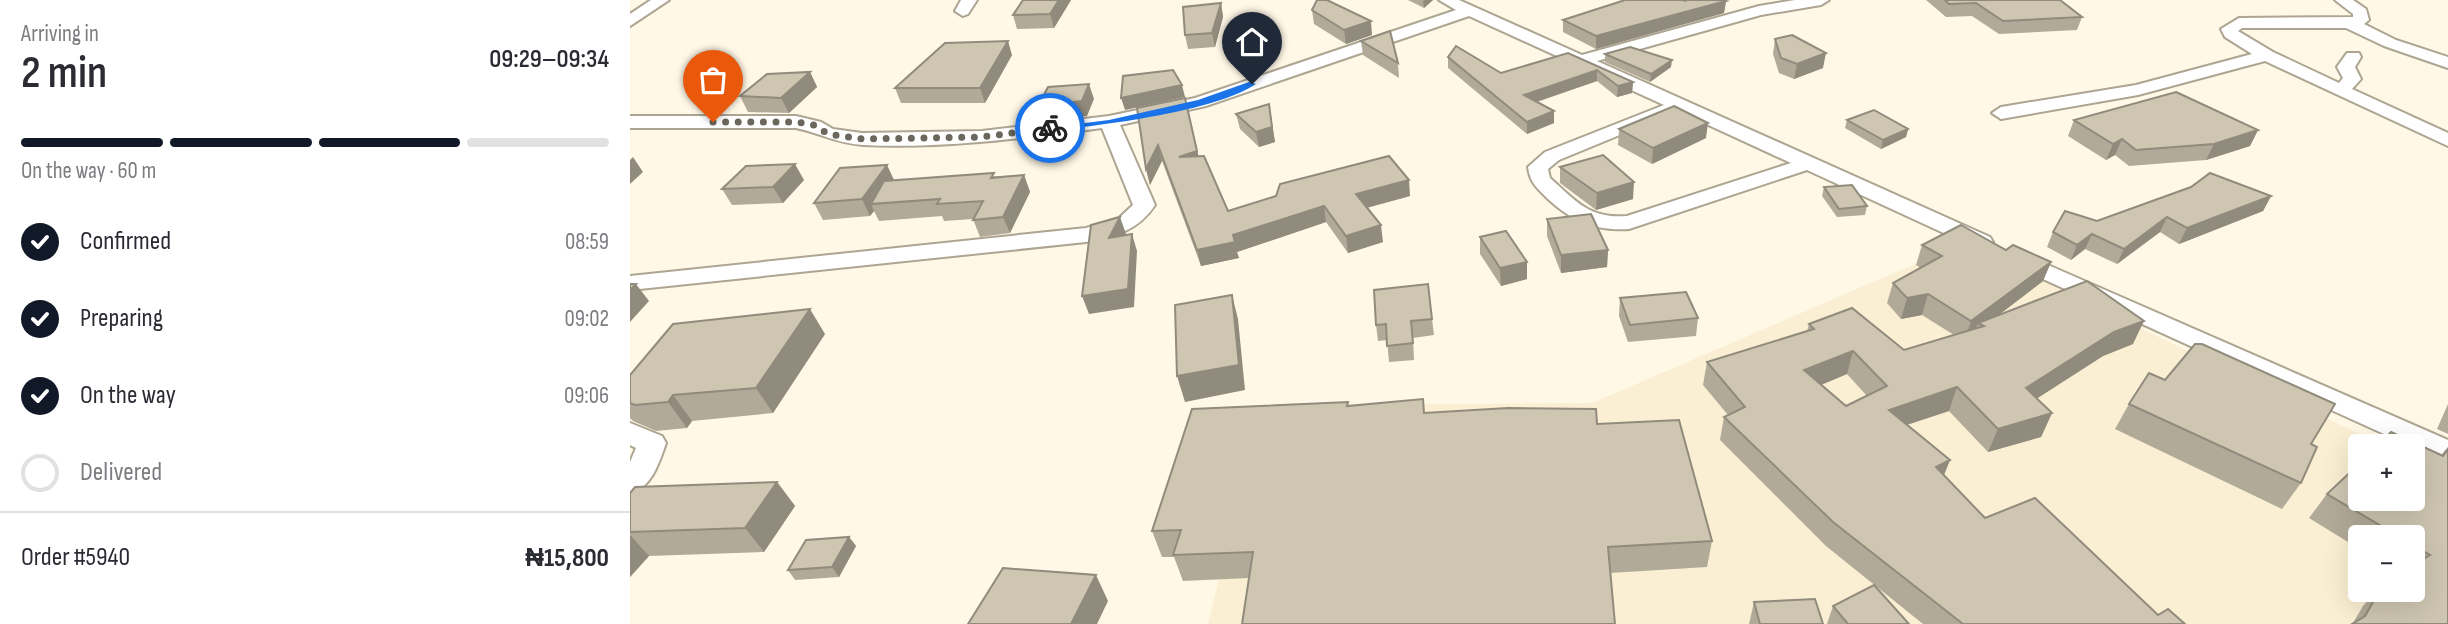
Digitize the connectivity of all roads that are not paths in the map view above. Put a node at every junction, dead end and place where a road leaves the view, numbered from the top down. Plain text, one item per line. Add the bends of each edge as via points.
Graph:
1 (661, 0) edge
2 (1447, 0) edge
3 (1821, 0) edge
4 (2343, 0) edge
5 (1470, 10) junction
6 (630, 20) edge
7 (2349, 23) junction
8 (2267, 56) junction
9 (2353, 57) dead end
10 (1579, 61) junction
11 (2448, 63) edge
12 (2341, 91) junction
13 (1677, 106) junction
14 (2001, 113) dead end
15 (630, 122) edge
16 (1109, 122) junction
17 (2448, 140) edge
18 (1807, 164) junction
19 (630, 283) edge
20 (630, 433) edge
21 (2448, 452) edge
22 (630, 483) edge

1 - 6 street
2 - 5 street
3 - 10 street via 1759,11
4 - 7 street via 2364,17
5 - 10 street
5 - 16 street via 1200,102
7 - 8 street via 2231,25 2231,34
7 - 11 street
8 - 12 street
8 - 14 street via 2138,90
9 - 12 street via 2346,67 2352,79
10 - 13 street
12 - 17 street
13 - 18 street
13 - 18 street via 1552,156 1538,167 1540,180 1593,224 1609,225
15 - 16 street via 796,122 814,125 828,134 862,139 982,137
16 - 19 street via 1144,205 1138,216 1119,227 1086,235
18 - 21 street
20 - 22 street via 652,443

